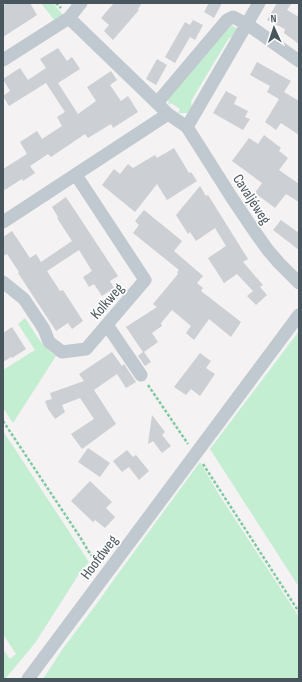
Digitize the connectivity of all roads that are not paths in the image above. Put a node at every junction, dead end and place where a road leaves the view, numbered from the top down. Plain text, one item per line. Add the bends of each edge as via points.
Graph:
1 (81, 3) edge
2 (259, 3) edge
3 (68, 18) junction
4 (247, 24) junction
5 (3, 60) edge
6 (299, 61) edge
7 (157, 103) junction
8 (168, 114) junction
9 (187, 127) junction
10 (76, 175) junction
11 (3, 222) edge
12 (3, 282) edge
13 (299, 283) edge
14 (299, 315) edge
15 (107, 325) junction
16 (141, 375) road end
17 (28, 679) edge

1 - 3 street
2 - 4 street
3 - 5 street
3 - 7 street, Cavaljéweg
4 - 6 street
4 - 7 street via 233,18 227,20
4 - 9 street
7 - 8 street, Cavaljéweg
8 - 9 street, Cavaljéweg
8 - 10 street
9 - 13 street, Cavaljéweg via 235,204 267,249
10 - 11 street
10 - 15 street, Kolkweg via 145,280
12 - 15 street, Kolkweg via 24,300 44,329 49,342 62,352 86,349
14 - 17 street, Hoofdweg
15 - 16 street

